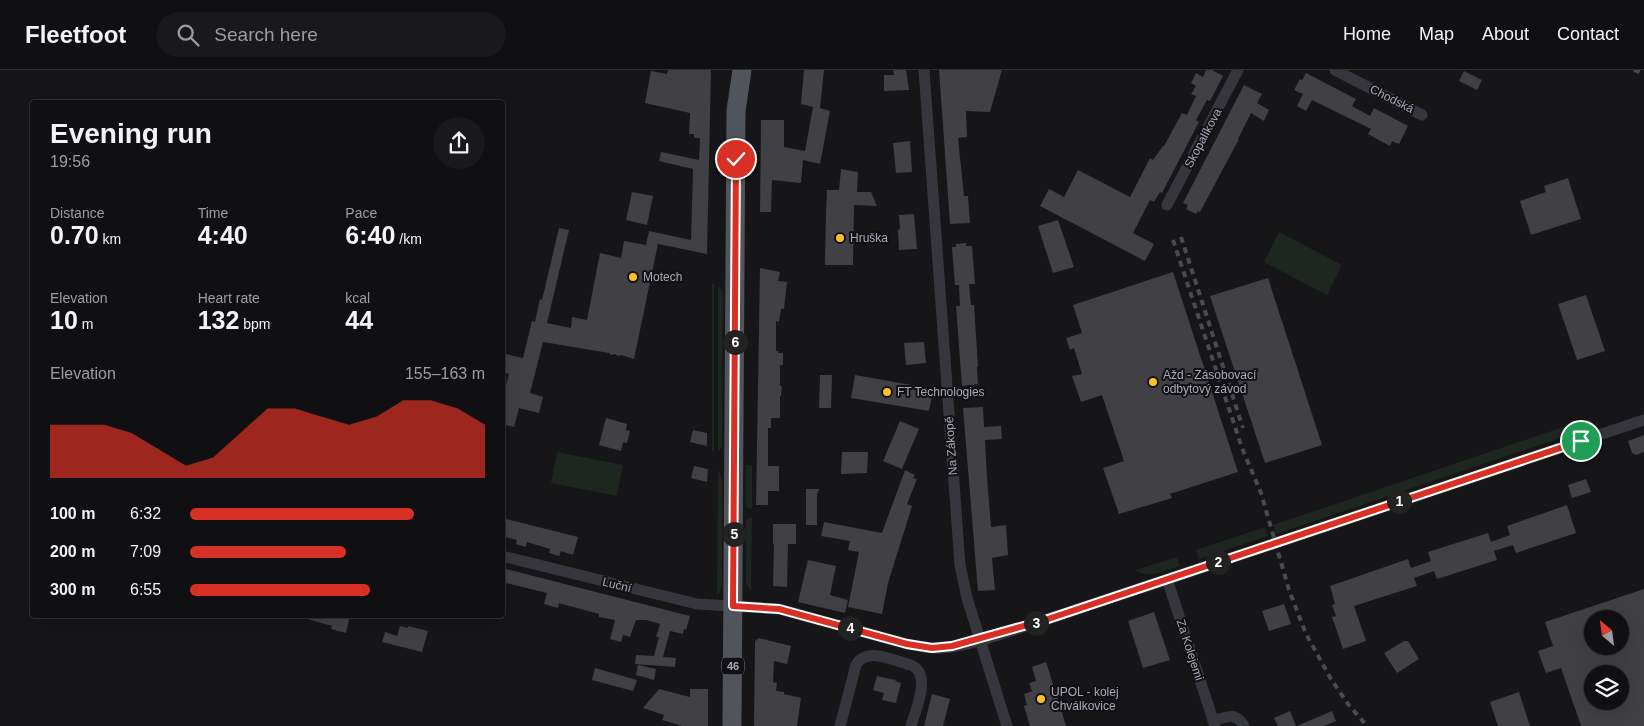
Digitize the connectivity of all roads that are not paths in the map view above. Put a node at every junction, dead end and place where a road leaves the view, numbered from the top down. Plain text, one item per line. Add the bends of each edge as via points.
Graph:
1 (730, 70) edge
2 (742, 70) edge
3 (924, 70) edge
4 (1238, 70) edge
5 (1336, 70) edge
6 (736, 111) junction
7 (1422, 115) dead end
8 (1167, 205) dead end
9 (1644, 420) edge
10 (505, 557) edge
11 (1167, 579) junction
12 (733, 606) junction
13 (980, 639) junction
14 (1214, 724) edge
15 (732, 726) edge
16 (840, 726) edge
17 (911, 726) edge
18 (1006, 726) edge
19 (1244, 726) edge

1 - 6 main road
2 - 6 main road
3 - 13 street, Na Zákopě via 960,565
4 - 8 street, Skopalíkova
5 - 7 street, Chodská
6 - 12 main road, 46
9 - 11 street, Luční
10 - 12 street, Luční via 697,604
11 - 13 street, Luční
11 - 14 street, Za Kolejemi
12 - 13 street, Luční via 779,609 924,648 942,648
12 - 15 main road, 46
13 - 18 street, Na Zákopě
14 - 19 street, Za Kolejemi via 1227,716 1235,716
16 - 17 street via 856,665 870,655 911,665 921,672 922,683

